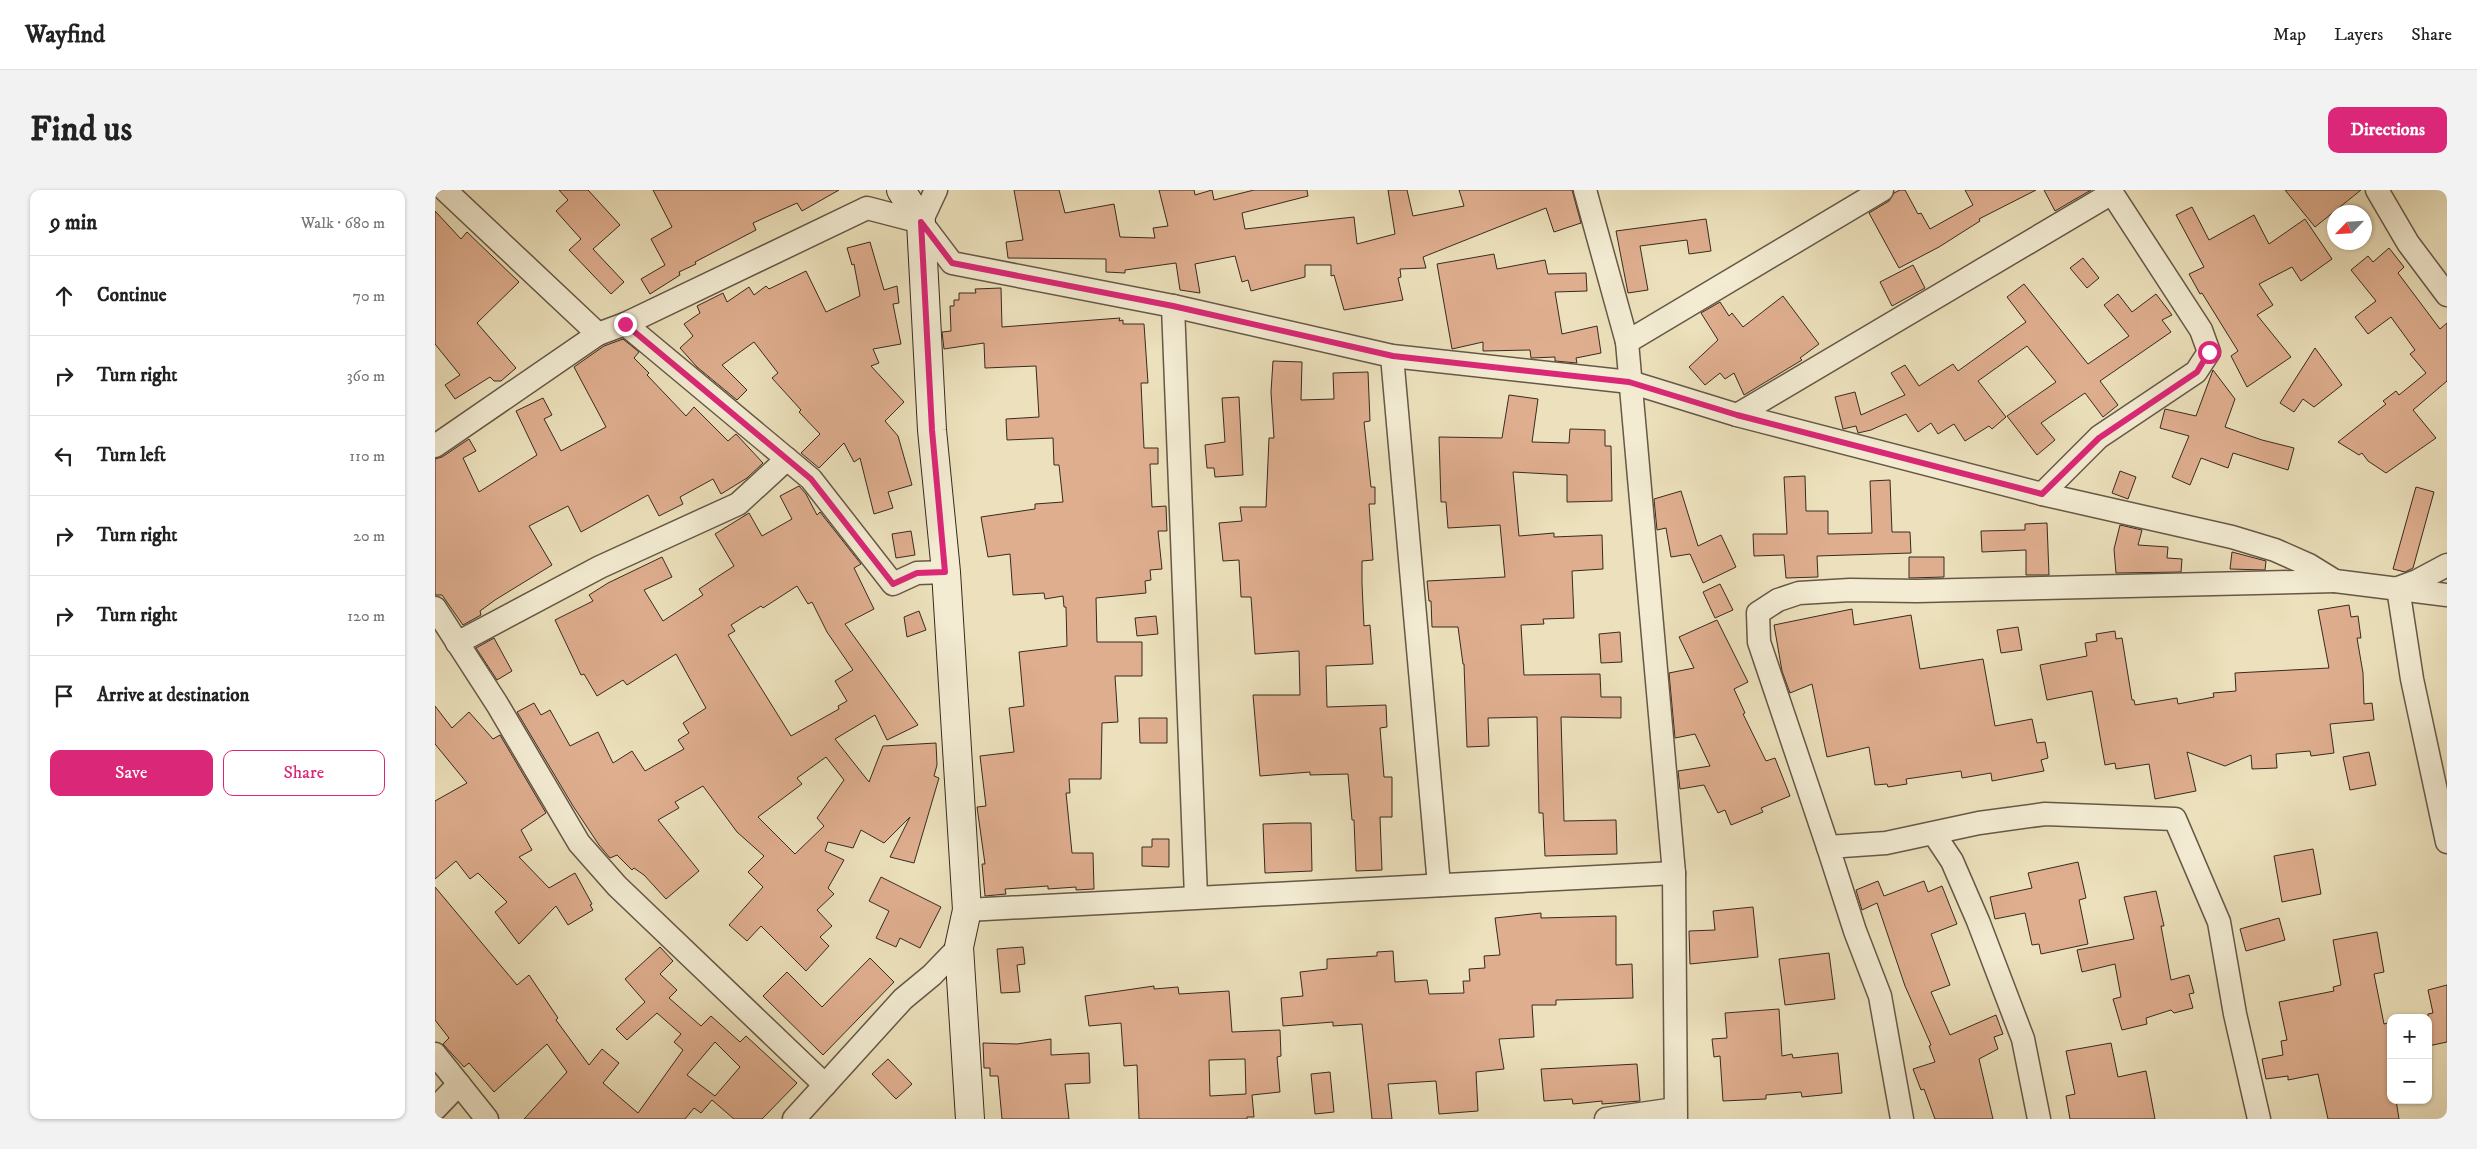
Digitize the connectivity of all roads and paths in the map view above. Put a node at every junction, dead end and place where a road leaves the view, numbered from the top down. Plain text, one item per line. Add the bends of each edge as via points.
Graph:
1 (445, 190) edge
2 (901, 190) edge
3 (936, 190) edge
4 (1585, 190) edge
5 (1882, 190) edge
6 (2377, 190) edge
7 (2111, 192) edge
8 (921, 222) junction
9 (2447, 295) edge
10 (1173, 306) junction
11 (625, 324) junction
12 (598, 334) junction
13 (1627, 342) junction
14 (1393, 356) junction
15 (1629, 382) junction
16 (1737, 415) junction
17 (435, 446) edge
18 (787, 459) junction
19 (2042, 494) junction
20 (2447, 565) edge
21 (945, 572) junction
22 (2335, 581) junction
23 (2398, 588) junction
24 (2447, 595) edge
25 (435, 608) edge
26 (457, 643) junction
27 (1933, 834) junction
28 (2447, 842) edge
29 (1827, 847) junction
30 (1674, 874) junction
31 (1439, 885) junction
32 (1196, 897) junction
33 (967, 910) junction
34 (959, 947) junction
35 (435, 1054) edge
36 (459, 1084) junction
37 (825, 1085) junction
38 (435, 1109) edge
39 (1675, 1114) edge
40 (487, 1119) edge
41 (794, 1119) edge
42 (970, 1119) edge
43 (1606, 1119) edge
44 (1902, 1119) edge
45 (2039, 1119) edge
46 (2259, 1119) edge

1 - 12 street
2 - 8 street
3 - 8 street
4 - 13 street
5 - 13 street
6 - 9 street via 2408,243
7 - 16 street
7 - 19 street via 2201,330 2209,352 2197,372 2099,438
8 - 10 street via 952,263
8 - 11 street via 867,208
8 - 21 street via 932,430
10 - 14 street
10 - 32 street
11 - 12 street
11 - 18 street
12 - 17 street
13 - 15 street
14 - 15 street
14 - 31 street
15 - 16 street
15 - 30 street
16 - 19 street
18 - 21 street via 811,479 893,584 917,573
18 - 26 street via 738,504 600,567
19 - 22 street via 2232,536 2275,550
20 - 23 street via 2417,582
21 - 33 street
22 - 23 street
22 - 29 street via 1850,590 1799,593 1778,600 1758,613 1759,642
23 - 24 street
23 - 28 street via 2412,679
25 - 26 street
26 - 37 street via 579,843 617,886
27 - 29 street via 1886,844
27 - 45 street via 1956,870 2023,1039
27 - 46 street via 1979,823 2045,814 2175,819 2219,922 2235,1014
29 - 44 street via 1880,996
30 - 31 street
30 - 39 street
31 - 32 street
32 - 33 street
33 - 34 street
34 - 37 street via 903,999
34 - 42 street
35 - 36 street
36 - 38 street
36 - 40 street
37 - 41 street
39 - 43 street

